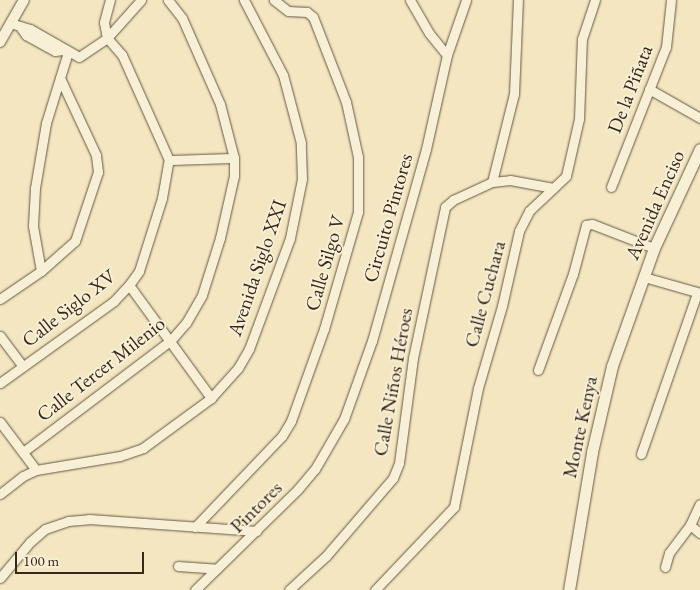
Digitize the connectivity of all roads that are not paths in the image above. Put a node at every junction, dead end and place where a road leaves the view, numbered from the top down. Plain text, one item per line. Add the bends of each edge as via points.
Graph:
1 (24, 0) edge
2 (110, 0) edge
3 (141, 0) edge
4 (168, 0) edge
5 (244, 0) edge
6 (274, 0) edge
7 (410, 0) edge
8 (466, 0) edge
9 (518, 0) edge
10 (595, 0) edge
11 (671, 0) edge
12 (10, 22) junction
13 (107, 38) junction
14 (0, 42) edge
15 (66, 51) junction
16 (447, 55) junction
17 (60, 78) junction
18 (649, 90) junction
19 (700, 118) edge
20 (700, 149) edge
21 (234, 158) junction
22 (169, 160) junction
23 (492, 182) junction
24 (611, 187) dead end
25 (553, 188) junction
26 (654, 248) junction
27 (41, 271) junction
28 (644, 277) junction
29 (129, 285) junction
30 (698, 293) edge
31 (0, 299) edge
32 (0, 336) edge
33 (171, 340) junction
34 (23, 366) junction
35 (538, 370) dead end
36 (0, 383) edge
37 (211, 398) junction
38 (0, 422) edge
39 (333, 441) joint
40 (23, 452) junction
41 (641, 454) dead end
42 (36, 470) junction
43 (0, 494) edge
44 (700, 504) edge
45 (690, 525) junction
46 (195, 527) junction
47 (257, 531) junction
48 (700, 533) edge
49 (178, 566) dead end
50 (666, 567) dead end
51 (217, 569) junction
52 (0, 578) edge
53 (378, 588) edge
54 (195, 590) edge
55 (289, 590) edge
56 (569, 590) edge

1 - 12 street
2 - 13 street via 104,22
3 - 13 street
4 - 21 street, Calle Tercer Milenio via 182,18 220,104
5 - 37 street, Avenida Siglo XXI via 286,83 301,143 302,179 290,238 249,349 238,368
6 - 46 street, Calle Silgo V via 288,11 307,12 313,17 346,102 358,157 358,212 324,329 291,421 282,436
7 - 16 street via 429,33
8 - 16 street, Circuito Pintores
9 - 23 street via 514,94
10 - 25 street, Calle Cuchara via 582,39 579,119 569,164 566,176
11 - 18 street, De la Piñata via 666,47
12 - 14 street
12 - 15 street via 30,29
13 - 15 street via 85,56
13 - 22 street via 122,55
15 - 17 street
16 - 39 street, Circuito Pintores via 426,149 372,340
17 - 27 street via 41,142 35,188 33,226
17 - 27 street via 96,156 98,172 75,241
18 - 19 street
18 - 24 street, De la Piñata
20 - 26 main road, Avenida Enciso
21 - 22 street
21 - 33 street, Calle Tercer Milenio via 234,176 220,238 202,295 186,323
22 - 29 street, Calle Siglo XV via 162,198 139,270
23 - 25 street via 510,180
23 - 55 street, Calle Niños Héroes via 449,202 445,207 413,358 399,463 393,478 326,556
25 - 53 street, Calle Cuchara via 529,211 519,231 502,306 478,388 454,507
26 - 28 main road, Avenida Enciso
26 - 35 street via 592,224 586,226 573,274
27 - 31 street
28 - 30 street
28 - 56 main road, Monte Kenya via 612,366 592,452
29 - 33 street
29 - 34 street, Calle Siglo XV via 114,301
30 - 41 street
32 - 34 street
33 - 37 street
33 - 40 street, Calle Tercer Milenio
34 - 36 street, Calle Siglo XV
37 - 42 street, Avenida Siglo XXI via 143,448 120,456
38 - 40 street
39 - 47 street, Pintores via 309,476
40 - 42 street
42 - 43 street, Avenida Siglo XXI via 22,476
44 - 45 street
45 - 48 street
45 - 50 street via 668,552
46 - 47 street
46 - 52 street via 89,519 55,524 30,542
47 - 51 street, Pintores
49 - 51 street
51 - 54 street, Pintores

